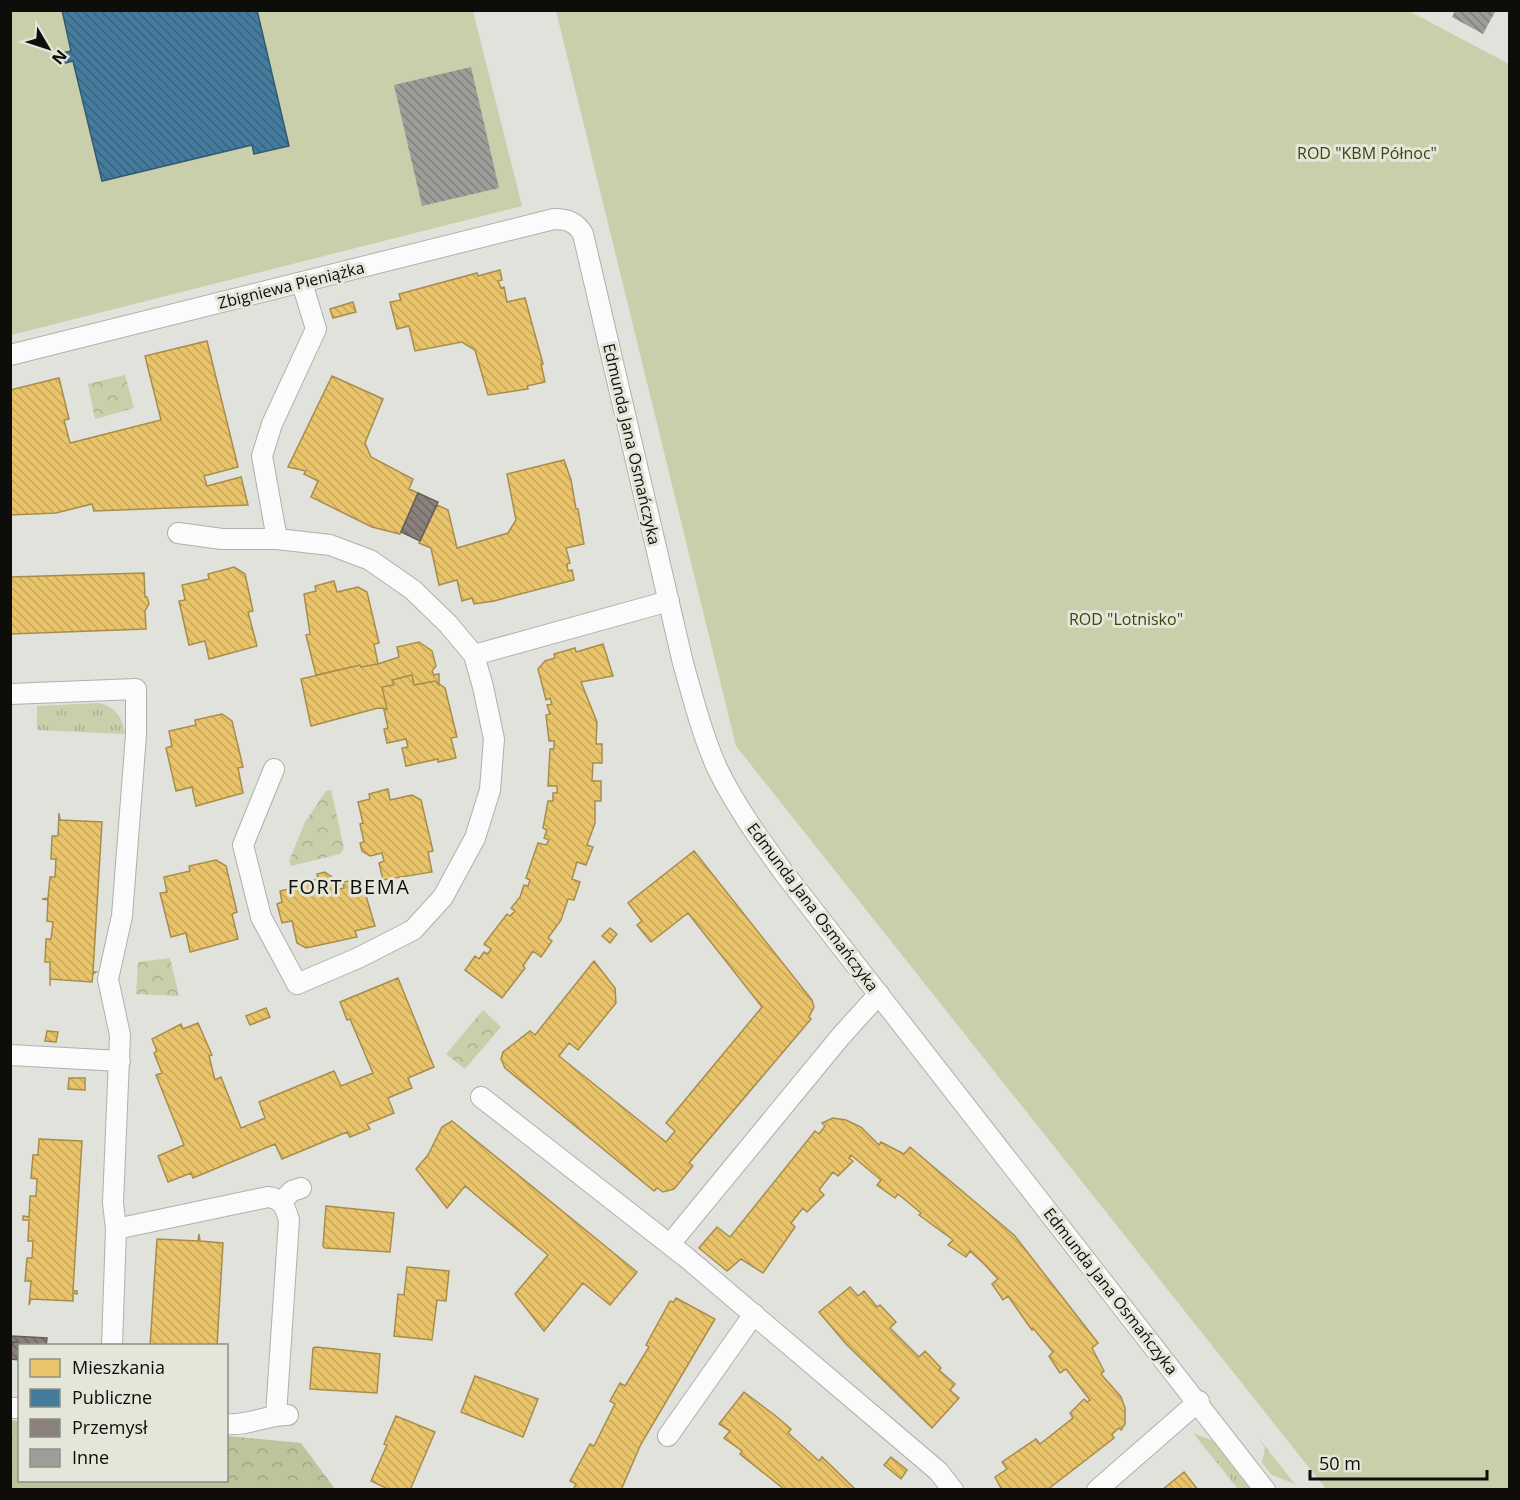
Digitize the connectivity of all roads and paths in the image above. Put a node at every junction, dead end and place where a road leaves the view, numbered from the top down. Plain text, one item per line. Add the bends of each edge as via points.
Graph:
1 (571, 221) joint
2 (302, 283) junction
3 (10, 355) edge
4 (178, 533) dead end
5 (277, 539) junction
6 (669, 601) junction
7 (474, 655) junction
8 (10, 693) edge
9 (274, 769) dead end
10 (879, 994) junction
11 (10, 1055) edge
12 (120, 1061) junction
13 (481, 1096) dead end
14 (301, 1188) dead end
15 (281, 1202) junction
16 (116, 1229) junction
17 (670, 1244) junction
18 (754, 1314) junction
19 (112, 1344) edge
20 (1199, 1401) junction
21 (228, 1424) edge
22 (668, 1436) dead end
23 (953, 1490) edge
24 (1097, 1490) edge
25 (1265, 1490) edge

1 - 2 street, Zbigniewa Pieniążka via 554,219
1 - 6 street, Edmunda Jana Osmańczyka via 583,234
2 - 3 street, Zbigniewa Pieniążka
2 - 5 street via 316,329 272,424 262,456
4 - 5 street via 222,539
5 - 7 street via 330,545 370,560 413,590
6 - 7 street
6 - 10 street, Edmunda Jana Osmańczyka via 698,718 718,769 756,836
7 - 9 street via 494,740 490,790 475,838 443,897 413,930 297,984 261,917 243,845
8 - 12 street via 136,689 122,916 108,979 120,1035
10 - 17 street
10 - 20 street, Edmunda Jana Osmańczyka
11 - 12 street
12 - 16 street via 113,1203
13 - 17 street
14 - 15 street
15 - 16 street via 268,1197
15 - 21 street via 289,1220 282,1415 243,1425
16 - 19 street
17 - 18 street
18 - 22 street
18 - 23 street via 938,1471
20 - 24 street
20 - 25 street, Edmunda Jana Osmańczyka

